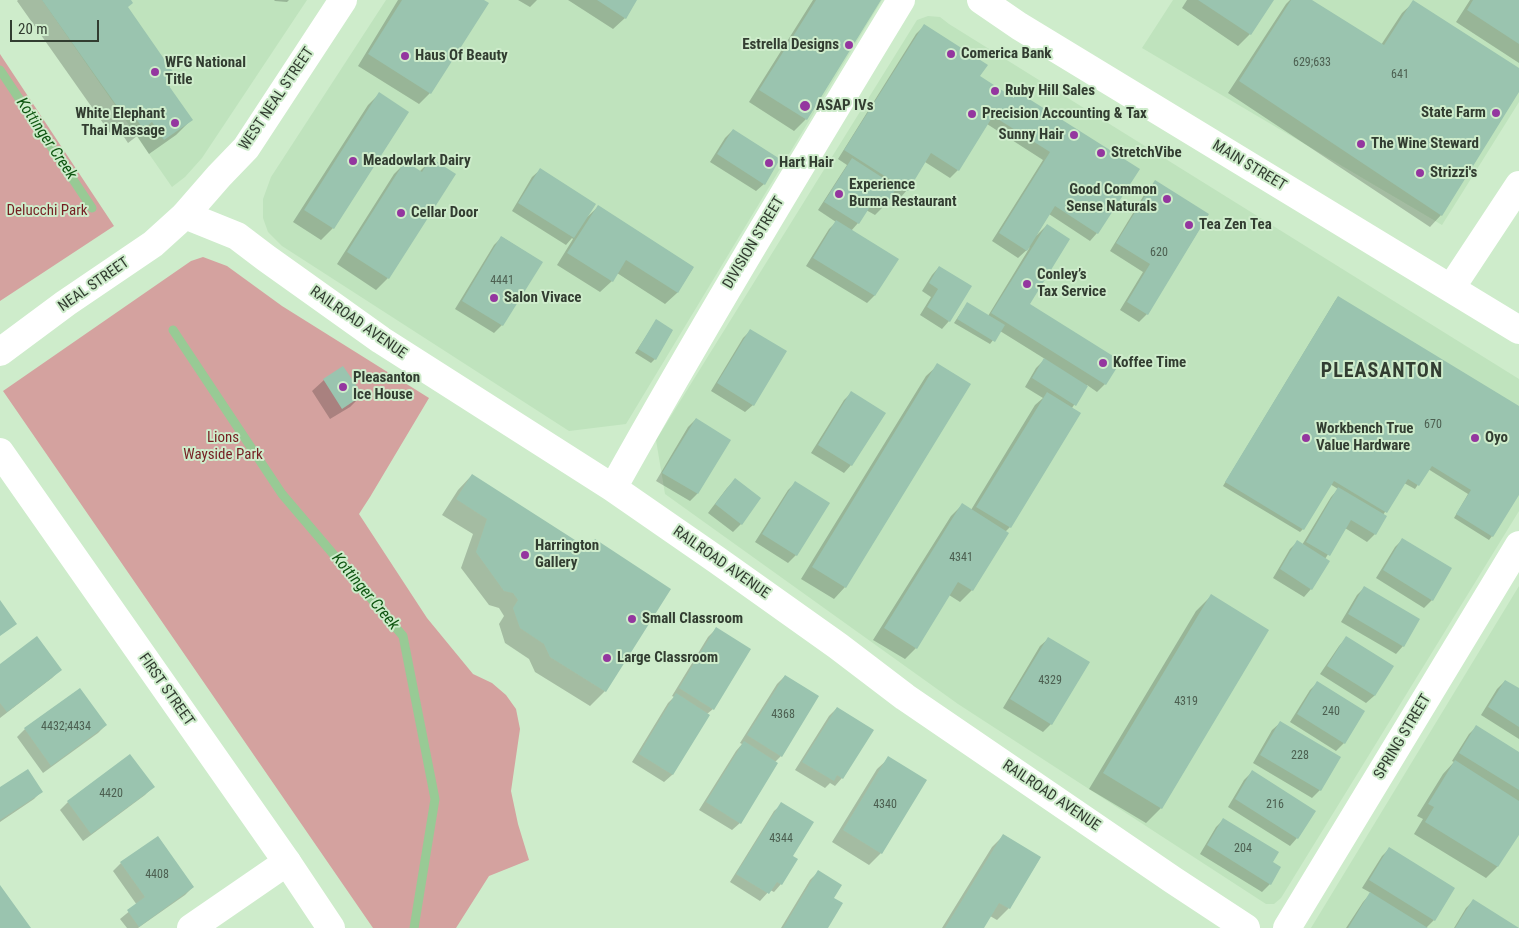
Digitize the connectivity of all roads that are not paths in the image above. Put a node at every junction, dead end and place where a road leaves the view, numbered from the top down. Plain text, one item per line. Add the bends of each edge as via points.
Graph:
1 (343, 0) edge
2 (901, 0) edge
3 (986, 2) edge
4 (1519, 185) edge
5 (185, 215) junction
6 (1451, 288) junction
7 (1519, 330) edge
8 (0, 352) edge
9 (0, 452) edge
10 (613, 488) junction
11 (1519, 545) edge
12 (287, 862) junction
13 (191, 928) edge
14 (332, 928) edge
15 (1246, 928) edge
16 (1287, 928) edge

1 - 5 street, WEST NEAL STREET via 246,148
2 - 10 street, DIVISION STREET via 752,246
3 - 6 street, MAIN STREET via 1019,26
4 - 6 street
5 - 8 street, NEAL STREET via 153,244
5 - 10 street, RAILROAD AVENUE via 237,236 381,340
6 - 7 street, MAIN STREET
9 - 12 street, FIRST STREET
10 - 15 street, RAILROAD AVENUE via 905,697
11 - 16 street, SPRING STREET
12 - 13 street
12 - 14 street, FIRST STREET

